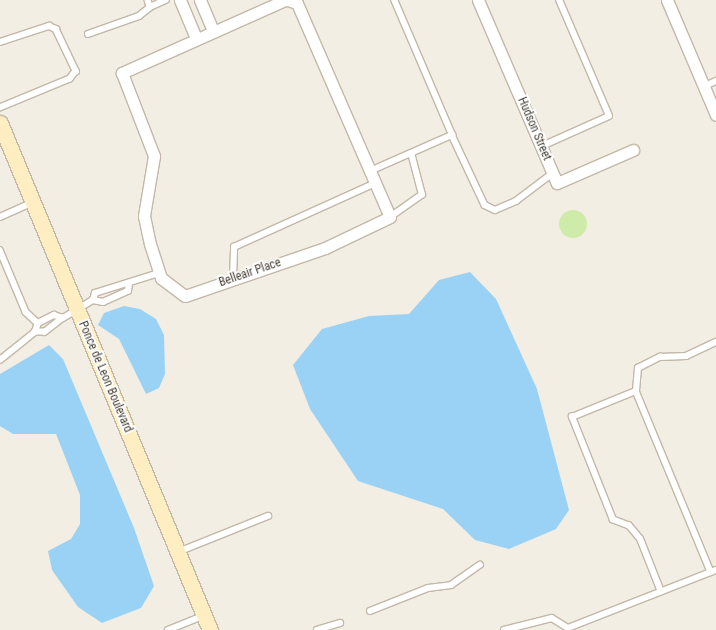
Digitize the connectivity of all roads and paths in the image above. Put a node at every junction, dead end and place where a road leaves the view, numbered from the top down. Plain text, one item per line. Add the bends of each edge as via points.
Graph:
1 (148, 0) edge
2 (166, 0) edge
3 (180, 0) edge
4 (200, 0) edge
5 (286, 0) edge
6 (394, 0) edge
7 (478, 0) edge
8 (559, 0) edge
9 (667, 0) edge
10 (150, 7) junction
11 (213, 30) junction
12 (88, 34) dead end
13 (196, 38) junction
14 (0, 42) edge
15 (716, 81) edge
16 (703, 87) junction
17 (0, 108) edge
18 (716, 115) edge
19 (0, 123) edge
20 (452, 135) junction
21 (542, 146) junction
22 (633, 150) dead end
23 (411, 153) junction
24 (370, 171) junction
25 (553, 173) junction
26 (376, 183) junction
27 (32, 203) junction
28 (0, 217) edge
29 (390, 217) junction
30 (0, 250) edge
31 (159, 273) junction
32 (233, 279) junction
33 (129, 284) junction
34 (93, 300) junction
35 (78, 312) junction
36 (63, 318) junction
37 (38, 323) junction
38 (35, 332) junction
39 (716, 342) edge
40 (0, 360) edge
41 (636, 391) junction
42 (268, 516) dead end
43 (178, 552) junction
44 (480, 565) dead end
45 (714, 571) edge
46 (661, 592) junction
47 (370, 611) dead end
48 (204, 615) junction
49 (340, 623) dead end
50 (168, 630) edge
51 (210, 630) edge
52 (317, 630) edge
53 (504, 630) edge

1 - 10 lane
2 - 10 lane
3 - 13 street
4 - 11 street
5 - 11 street, Belleair Place
5 - 24 street, Belleair Place via 297,3
6 - 20 lane
7 - 21 street, Hudson Street
8 - 21 lane via 609,116
9 - 16 street
10 - 12 lane via 139,16
11 - 13 street, Belleair Place
13 - 31 street, Belleair Place via 122,73 154,156 144,216
14 - 17 lane via 49,26 56,29 76,71 70,79
15 - 16 lane
16 - 18 street
19 - 27 street, Ponce de Leon Boulevard
20 - 23 lane
20 - 25 lane via 485,205 495,210 516,201
21 - 25 street, Hudson Street
22 - 25 street, Hudson Street via 557,183
23 - 24 lane
23 - 29 lane via 422,195
24 - 26 street, Belleair Place
26 - 29 street, Belleair Place
26 - 32 lane via 234,247
27 - 28 lane
27 - 35 street, Ponce de Leon Boulevard
29 - 32 street, Belleair Place via 325,248
30 - 37 lane via 26,312
31 - 32 street, Belleair Place via 173,291 186,296
31 - 33 lane
33 - 34 lane via 128,291 102,302
33 - 34 lane via 124,281 95,292
34 - 35 lane
35 - 36 lane
35 - 43 street, Ponce de Leon Boulevard
36 - 37 lane via 54,315
36 - 38 lane via 45,332
37 - 38 lane
38 - 40 lane
39 - 41 lane via 686,356 660,357 638,368
41 - 45 lane
41 - 46 lane via 572,417 613,520 628,526 640,539
42 - 43 lane
43 - 48 street, Ponce de Leon Boulevard
44 - 47 lane via 451,585 428,588
45 - 46 lane
46 - 53 lane via 568,628 552,618
48 - 50 lane
48 - 51 street, Ponce de Leon Boulevard
49 - 52 lane

